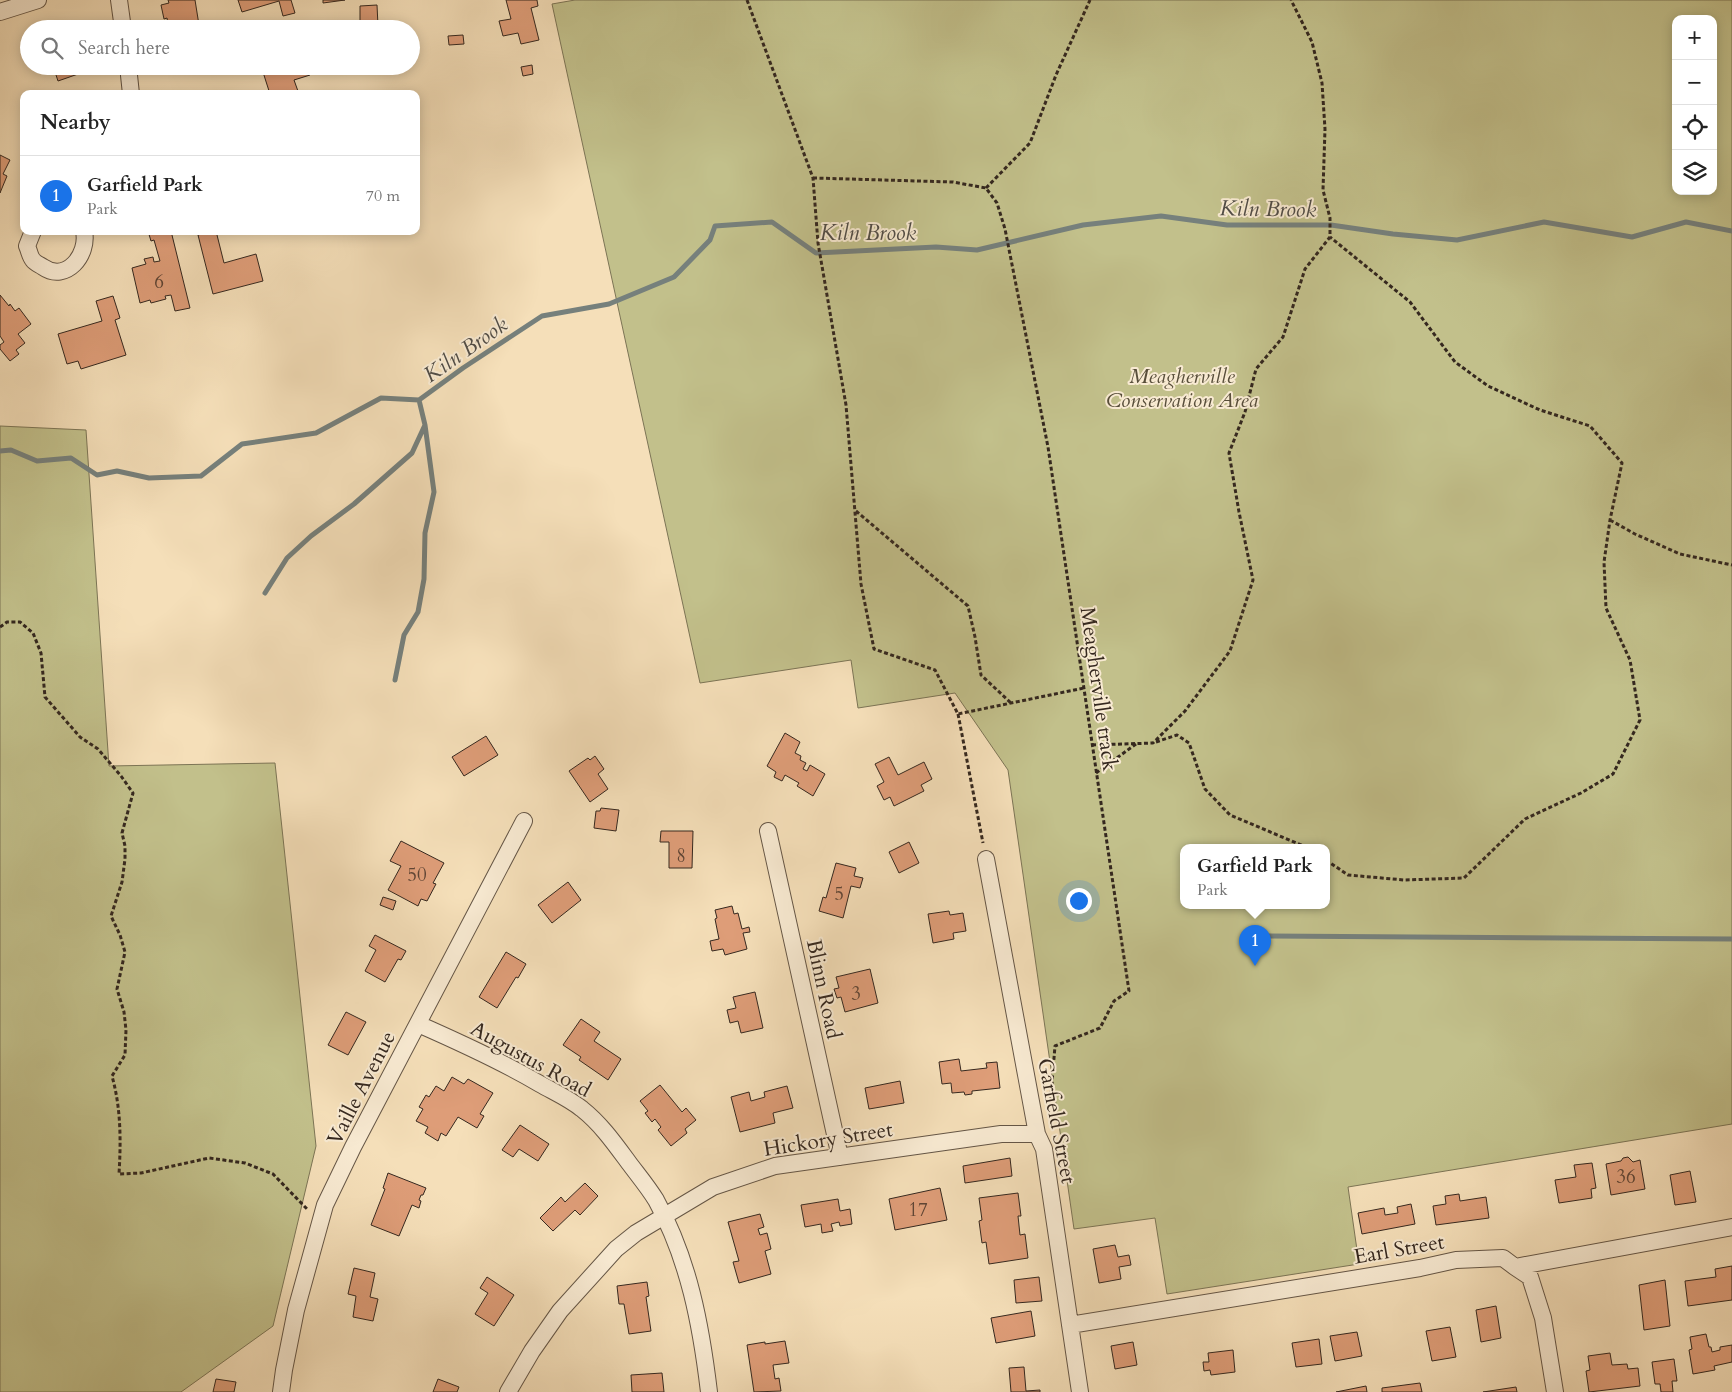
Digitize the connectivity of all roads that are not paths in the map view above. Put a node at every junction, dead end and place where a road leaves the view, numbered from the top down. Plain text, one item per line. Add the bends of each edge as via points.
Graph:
1 (38, 0) edge
2 (119, 0) edge
3 (0, 12) edge
4 (122, 20) edge
5 (129, 75) edge
6 (131, 90) edge
7 (31, 235) edge
8 (84, 235) edge
9 (524, 821) dead end
10 (768, 831) dead end
11 (986, 859) road end
12 (418, 1024) junction
13 (1037, 1134) junction
14 (840, 1157) junction
15 (664, 1216) junction
16 (1732, 1227) edge
17 (1515, 1267) junction
18 (1070, 1325) junction
19 (281, 1392) edge
20 (508, 1392) edge
21 (709, 1392) edge
22 (1080, 1392) edge
23 (1555, 1392) edge

1 - 3 street
2 - 4 street
5 - 6 street
7 - 8 street via 27,246 34,261 59,273 70,268 79,258 84,248
9 - 12 street, Vaille Avenue
10 - 14 street, Blinn Road
11 - 13 street, Garfield Street
12 - 15 street, Augustus Road via 516,1070 582,1109 607,1133 655,1198
12 - 19 street, Vaille Avenue via 325,1205 296,1310
13 - 14 street, Hickory Street via 1001,1134
13 - 18 street, Garfield Street via 1044,1149
14 - 15 street, Hickory Street via 775,1166 713,1187
15 - 20 street, Hickory Street via 616,1249 560,1311
15 - 21 street, Augustus Road via 694,1294
16 - 17 street
17 - 18 street, Earl Street via 1503,1258 1456,1260
17 - 23 street via 1530,1278 1543,1318
18 - 22 street, Garfield Street

